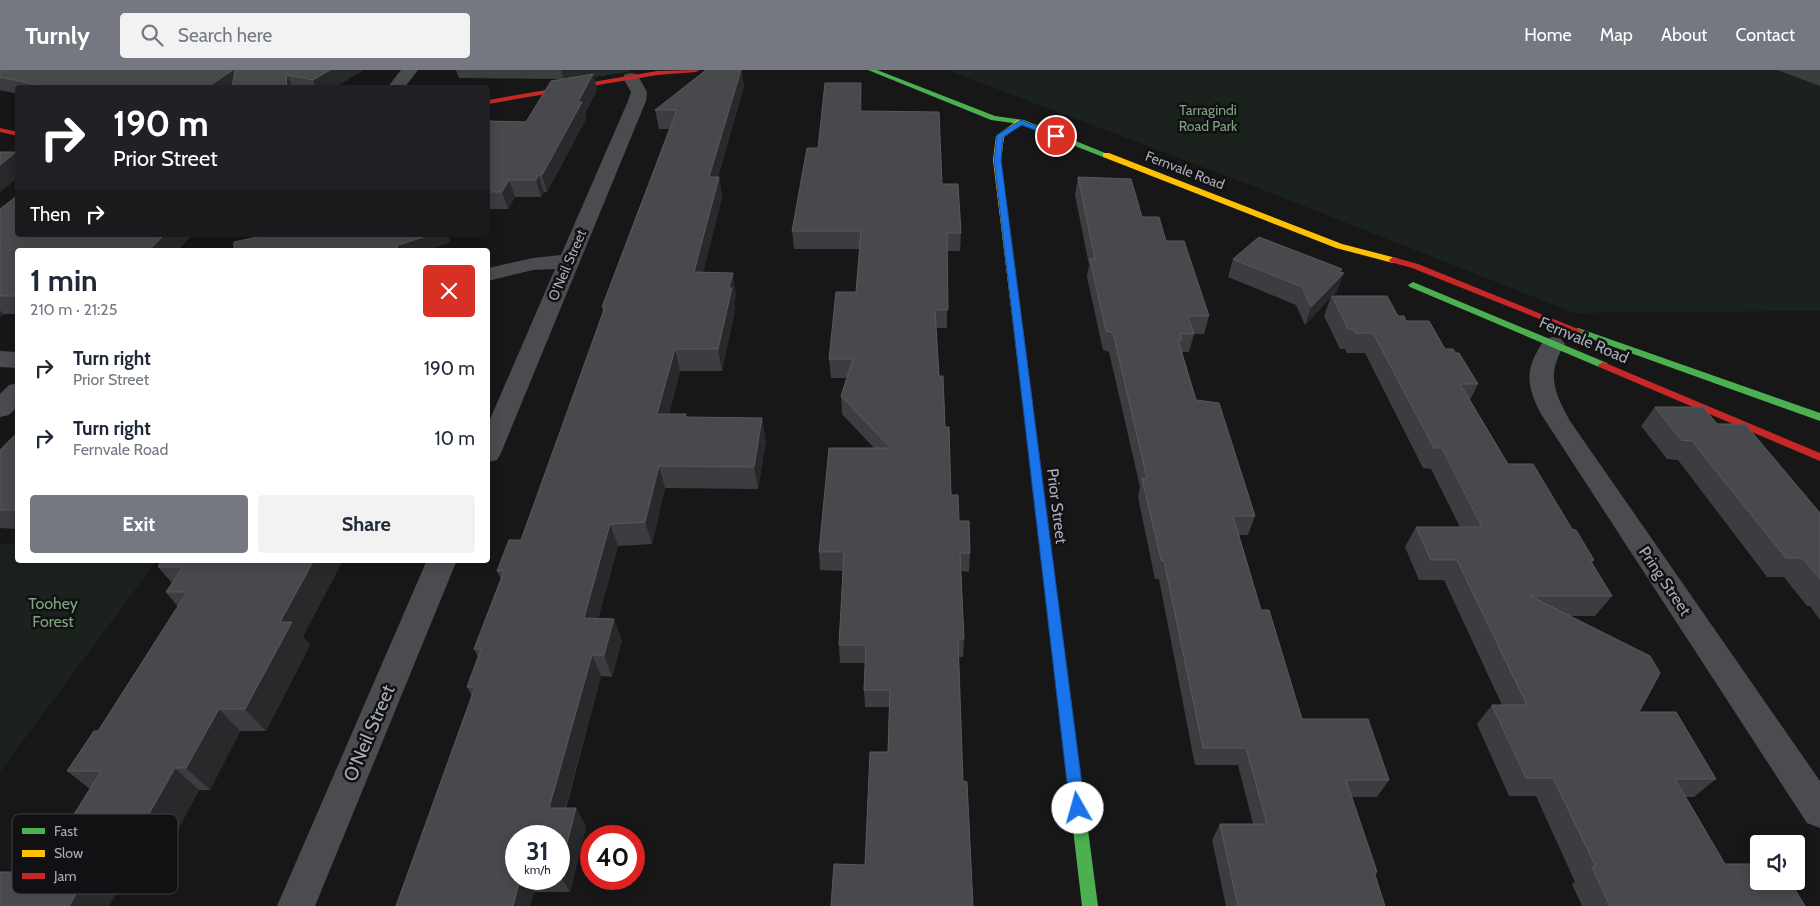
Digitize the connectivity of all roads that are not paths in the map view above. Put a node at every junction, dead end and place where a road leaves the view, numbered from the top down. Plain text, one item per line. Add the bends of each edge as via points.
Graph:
1 (410, 70) edge
2 (696, 70) edge
3 (871, 70) edge
4 (661, 72) edge
5 (631, 78) junction
6 (398, 85) edge
7 (490, 102) edge
8 (1004, 108) dead end
9 (1021, 122) junction
10 (0, 130) edge
11 (15, 133) edge
12 (1339, 246) junction
13 (569, 261) junction
14 (1379, 268) dead end
15 (490, 274) edge
16 (1403, 281) dead end
17 (1554, 344) junction
18 (0, 360) edge
19 (15, 360) edge
20 (15, 394) edge
21 (0, 409) edge
22 (1820, 416) edge
23 (490, 448) edge
24 (1820, 457) edge
25 (441, 563) edge
26 (1820, 810) edge
27 (296, 906) edge
28 (1090, 906) edge

1 - 6 street
2 - 4 street
3 - 9 street, Fernvale Road via 994,118
4 - 5 street
5 - 7 street
5 - 13 street, O'Neil Street via 639,92 637,101
8 - 9 street, Fernvale Road
9 - 12 street, Fernvale Road
9 - 28 street, Prior Street via 1000,136 997,160
10 - 11 street
12 - 14 street, Fernvale Road
12 - 22 street, Fernvale Road via 1415,266 1607,343
13 - 15 street via 533,264
13 - 23 street, O'Neil Street
16 - 17 street, Fernvale Road
17 - 24 street, Fernvale Road
17 - 26 street, Pring Street via 1539,378 1544,398
18 - 19 street
20 - 21 street
25 - 27 street, O'Neil Street

